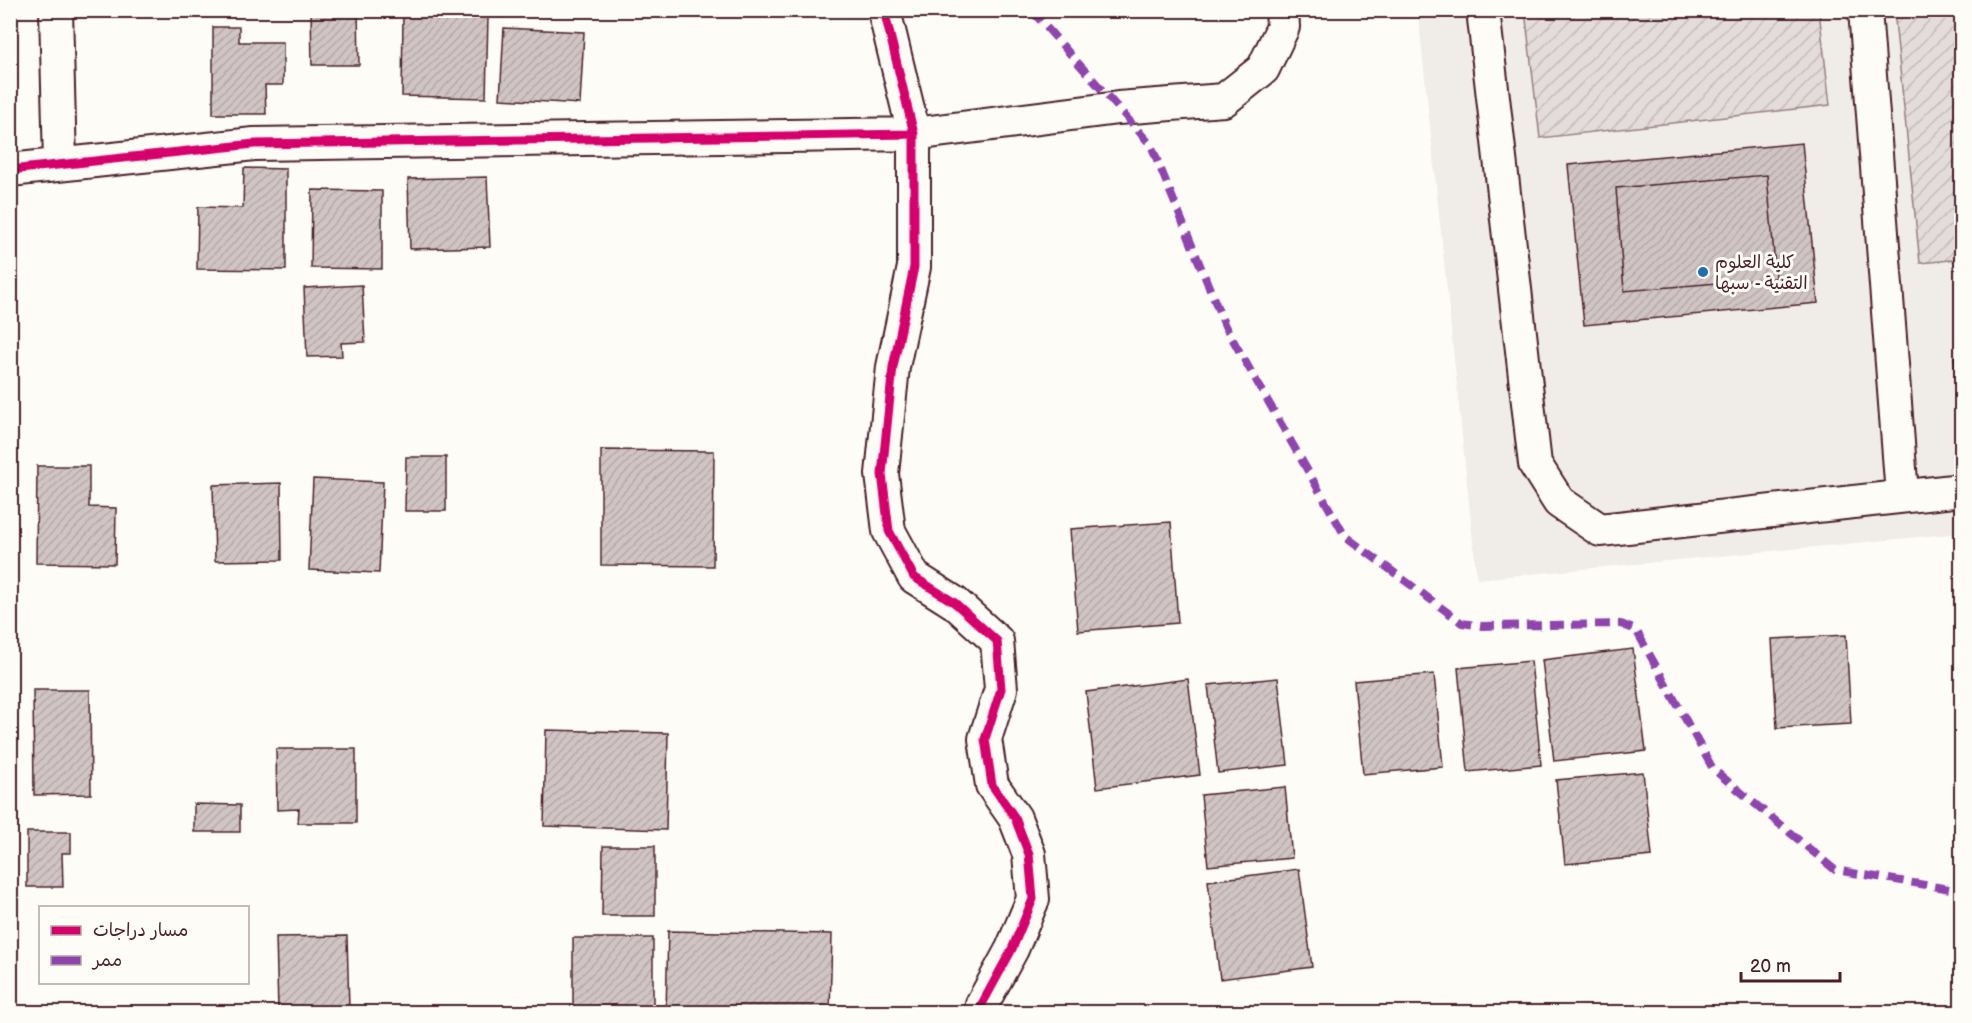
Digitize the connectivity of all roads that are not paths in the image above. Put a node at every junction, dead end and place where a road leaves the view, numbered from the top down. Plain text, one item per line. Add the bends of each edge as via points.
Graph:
1 (56, 10) edge
2 (884, 10) edge
3 (1282, 10) edge
4 (1483, 10) edge
5 (1865, 10) edge
6 (914, 134) junction
7 (60, 163) junction
8 (10, 170) edge
9 (1962, 490) edge
10 (1902, 495) junction
11 (981, 1012) edge

1 - 7 street
2 - 6 street
3 - 6 street via 1284,27 1263,69 1224,100 1118,108
4 - 10 street via 1535,464 1559,502 1600,530
5 - 10 street
6 - 7 street via 254,144
6 - 11 street via 914,267 893,367 882,474 889,531 914,576 955,603 998,640 1001,689 985,739 992,784 1015,818 1029,854 1033,899 1012,949 981,1004
7 - 8 street
9 - 10 street

